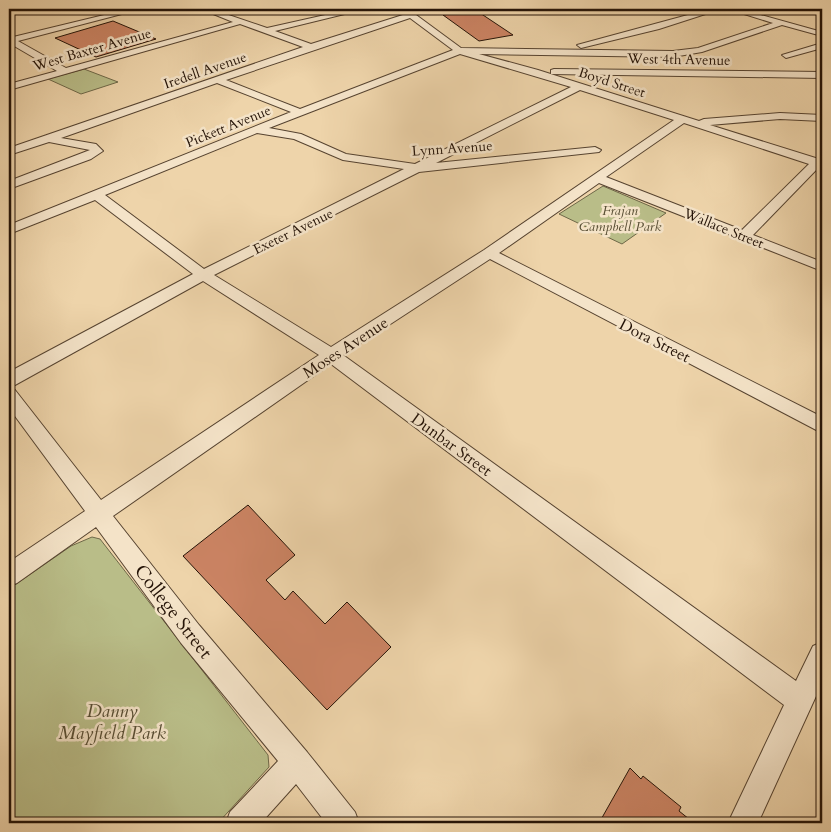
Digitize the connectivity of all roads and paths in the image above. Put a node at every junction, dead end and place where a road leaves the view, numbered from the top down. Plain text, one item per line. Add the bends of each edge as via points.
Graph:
1 (38, 9) edge
2 (136, 9) edge
3 (205, 9) edge
4 (354, 9) edge
5 (717, 9) edge
6 (732, 9) edge
7 (9, 12) edge
8 (408, 12) edge
9 (240, 22) junction
10 (784, 22) junction
11 (266, 31) junction
12 (822, 34) edge
13 (9, 40) edge
14 (822, 46) edge
15 (311, 47) junction
16 (460, 51) junction
17 (553, 52) junction
18 (786, 55) dead end
19 (63, 70) junction
20 (535, 72) junction
21 (822, 75) edge
22 (218, 80) junction
23 (580, 86) junction
24 (9, 87) edge
25 (302, 113) junction
26 (822, 118) edge
27 (688, 121) junction
28 (256, 130) junction
29 (49, 138) junction
30 (595, 150) dead end
31 (9, 152) edge
32 (820, 163) edge
33 (419, 168) junction
34 (598, 178) junction
35 (9, 185) edge
36 (98, 196) junction
37 (9, 230) edge
38 (744, 236) junction
39 (489, 253) junction
40 (822, 267) edge
41 (203, 275) junction
42 (331, 355) junction
43 (9, 380) edge
44 (9, 395) edge
45 (822, 426) edge
46 (98, 515) junction
47 (9, 575) edge
48 (822, 655) edge
49 (802, 701) junction
50 (297, 762) junction
51 (241, 823) edge
52 (344, 823) edge
53 (743, 823) edge

1 - 7 street
2 - 13 street
3 - 9 street
4 - 11 street
5 - 17 street
6 - 10 street
8 - 15 street, Iredell Avenue
8 - 16 street, Boyd Street
9 - 11 street
9 - 19 street, West Baxter Avenue
10 - 12 street
10 - 17 street via 699,50 673,54
11 - 15 street
13 - 19 street
14 - 18 street
15 - 22 street, Iredell Avenue
16 - 17 street
16 - 20 street, Boyd Street
16 - 25 street, Pickett Avenue
19 - 24 street, West Baxter Avenue
20 - 21 street, West 4th Avenue
20 - 23 street, Boyd Street
22 - 25 street
22 - 29 street, Iredell Avenue
23 - 27 street, Boyd Street
23 - 33 street, Exeter Avenue
25 - 28 street, Pickett Avenue
26 - 27 street via 780,116
27 - 32 street, Boyd Street
27 - 34 street, Moses Avenue
28 - 33 street, Lynn Avenue via 297,136 343,157
28 - 36 street, Pickett Avenue
29 - 31 street, Iredell Avenue
29 - 35 street via 92,146 96,150 87,157
30 - 33 street, Lynn Avenue
32 - 38 street
33 - 41 street, Exeter Avenue
34 - 38 street, Wallace Street
34 - 39 street, Moses Avenue
36 - 37 street, Pickett Avenue
36 - 41 street, Dunbar Street
38 - 40 street, Wallace Street
39 - 42 street, Moses Avenue
39 - 45 street, Dora Street
41 - 42 street, Dunbar Street
41 - 43 street, Exeter Avenue
42 - 46 street, Moses Avenue
42 - 49 street, Dunbar Street
44 - 46 street, College Street
46 - 47 street, Moses Avenue
46 - 50 street, College Street via 190,634
48 - 49 street
49 - 53 street
50 - 51 street
50 - 52 street, College Street

